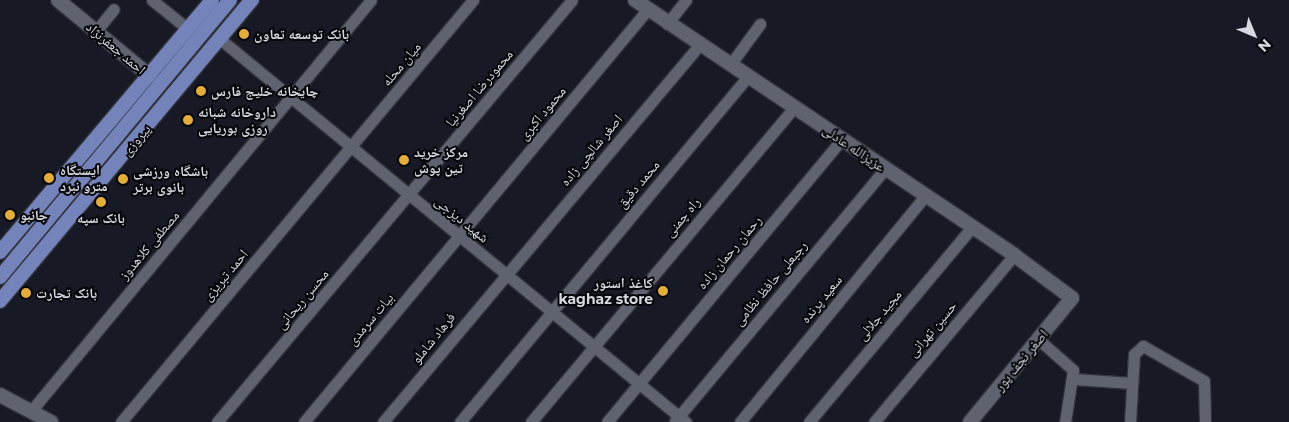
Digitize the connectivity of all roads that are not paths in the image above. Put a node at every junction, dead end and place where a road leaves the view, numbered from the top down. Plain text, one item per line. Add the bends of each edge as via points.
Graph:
1 (152, 0) edge
2 (212, 0) edge
3 (230, 0) edge
4 (252, 0) edge
5 (370, 0) edge
6 (473, 0) edge
7 (572, 0) edge
8 (635, 0) edge
9 (686, 0) edge
10 (66, 2) edge
11 (114, 8) dead end
12 (648, 9) junction
13 (667, 24) junction
14 (760, 24) dead end
15 (188, 29) junction
16 (96, 31) junction
17 (220, 40) junction
18 (699, 46) junction
19 (730, 65) junction
20 (748, 76) junction
21 (155, 80) junction
22 (290, 98) junction
23 (794, 107) junction
24 (841, 140) junction
25 (351, 147) junction
26 (82, 155) junction
27 (886, 169) junction
28 (81, 180) junction
29 (409, 195) junction
30 (925, 196) junction
31 (56, 211) junction
32 (29, 217) junction
33 (972, 227) junction
34 (459, 236) junction
35 (0, 252) edge
36 (1014, 254) junction
37 (505, 274) junction
38 (0, 277) edge
39 (1072, 298) joint
40 (0, 301) edge
41 (551, 312) junction
42 (1038, 339) junction
43 (593, 346) junction
44 (1074, 379) junction
45 (1132, 383) junction
46 (639, 384) junction
47 (0, 395) edge
48 (40, 418) edge
49 (679, 420) edge
50 (121, 422) edge
51 (217, 422) edge
52 (304, 422) edge
53 (383, 422) edge
54 (460, 422) edge
55 (531, 422) edge
56 (608, 422) edge
57 (740, 422) edge
58 (808, 422) edge
59 (874, 422) edge
60 (970, 422) edge
61 (1065, 422) edge
62 (1130, 422) edge
63 (1205, 422) edge

1 - 15 street
2 - 15 main road
3 - 21 main road, پیروزی
4 - 17 main road, پیروزی
5 - 22 street, مصطفی کلاهدوز
6 - 25 street, میان محله
7 - 29 street, محمودرضا اصغرنیا
8 - 12 main road, عزیزالله عادلی
9 - 13 street
10 - 16 main road, احمد جعفرنژاد
11 - 16 street
12 - 13 main road, عزیزالله عادلی
12 - 34 street, محمود اکبری
13 - 18 main road, عزیزالله عادلی
14 - 19 street
15 - 21 main road
16 - 21 main road, احمد جعفرنژاد
17 - 22 street, شهید دیزجی
17 - 40 main road, پیروزی
18 - 19 main road, عزیزالله عادلی
18 - 37 street, اصغر شالچی زاده
19 - 20 main road, عزیزالله عادلی
20 - 23 main road, عزیزالله عادلی
20 - 41 street, محمد دقیق
21 - 26 main road
21 - 28 main road, پیروزی
22 - 25 street, شهید دیزجی
22 - 48 street, مصطفی کلاهدوز
23 - 24 main road, عزیزالله عادلی
23 - 43 street, راه چمنی
24 - 27 main road, عزیزالله عادلی
24 - 46 street, رحمان رحمان زاده
25 - 29 street, شهید دیزجی
25 - 50 street, احمد تبریزی
26 - 28 main road
26 - 32 main road
27 - 30 main road, عزیزالله عادلی
27 - 49 street, رجبعلی حافظ نظامی
28 - 31 main road, پیروزی
29 - 34 street, شهید دیزجی
29 - 51 street, محسن ریحانی
30 - 33 main road, عزیزالله عادلی
30 - 57 street, سعید پرنده
31 - 32 main road
31 - 38 main road, پیروزی
32 - 35 main road
33 - 36 main road, عزیزالله عادلی
33 - 58 street, مجید جلالی
34 - 37 street, شهید دیزجی
34 - 52 street, بیات سرمدی
36 - 39 main road, عزیزالله عادلی
36 - 59 street, حسین تهرانی
37 - 41 street, شهید دیزجی
37 - 53 street, فرهاد شاملو
39 - 42 main road, اصغر نجف پور
41 - 43 street, شهید دیزجی
41 - 54 street, محمد دقیق
42 - 44 street via 1071,366
42 - 60 main road, اصغر نجف پور
43 - 46 street, شهید دیزجی
43 - 55 street, راه چمنی
44 - 45 street
44 - 61 street
45 - 62 street
45 - 63 street via 1134,354 1139,348 1150,346 1201,379 1206,389
46 - 49 street, شهید دیزجی
46 - 56 street, رحمان رحمان زاده
47 - 48 main road

